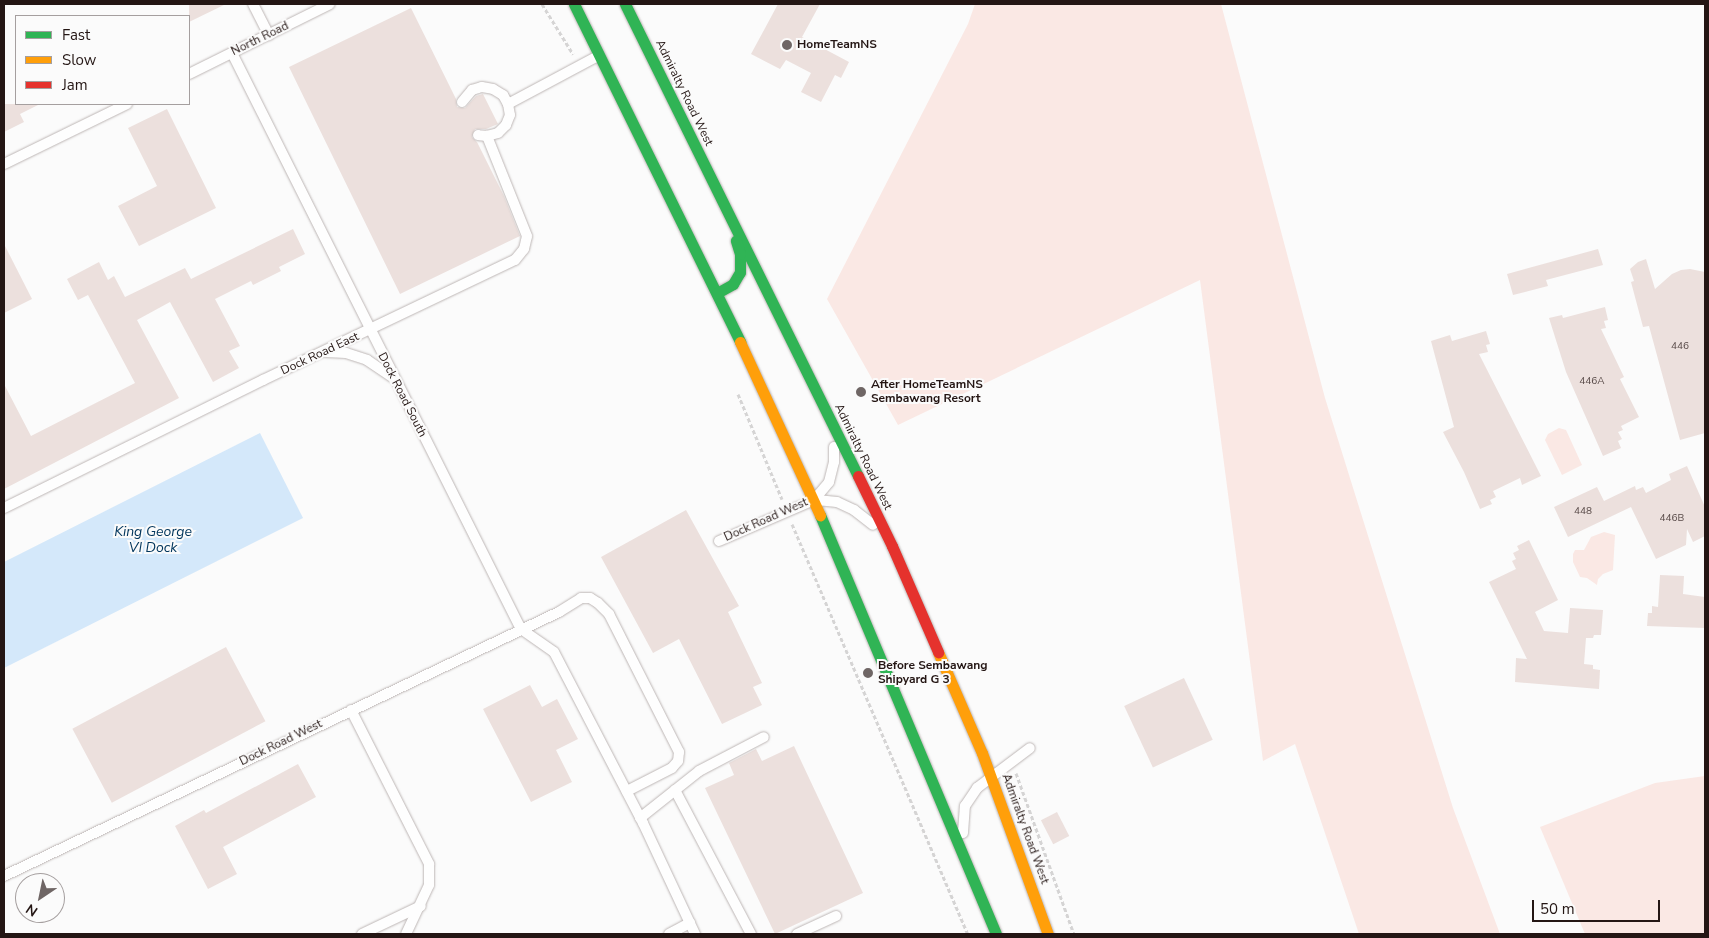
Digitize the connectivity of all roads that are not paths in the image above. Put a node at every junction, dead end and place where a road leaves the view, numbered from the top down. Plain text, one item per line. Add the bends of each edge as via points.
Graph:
1 (253, 4) edge
2 (330, 4) edge
3 (574, 4) edge
4 (625, 4) edge
5 (269, 35) junction
6 (232, 53) junction
7 (599, 56) junction
8 (190, 74) edge
9 (462, 102) dead end
10 (508, 104) junction
11 (125, 105) edge
12 (4, 164) edge
13 (729, 215) junction
14 (717, 293) junction
15 (370, 331) junction
16 (324, 352) junction
17 (395, 380) junction
18 (832, 424) junction
19 (814, 500) junction
20 (4, 508) edge
21 (719, 541) dead end
22 (892, 546) junction
23 (521, 628) junction
24 (351, 710) junction
25 (764, 737) dead end
26 (1030, 748) dead end
27 (991, 777) junction
28 (675, 790) junction
29 (627, 791) junction
30 (640, 818) junction
31 (968, 864) junction
32 (4, 876) edge
33 (420, 906) junction
34 (836, 916) dead end
35 (690, 923) junction
36 (362, 934) edge
37 (406, 934) edge
38 (669, 934) edge
39 (695, 934) edge
40 (751, 934) edge
41 (798, 934) edge
42 (996, 934) edge
43 (1048, 934) edge

1 - 5 lane
2 - 5 lane, North Road
3 - 7 main road
4 - 13 main road, Admiralty Road West
5 - 6 lane, North Road
6 - 8 lane, North Road
6 - 15 lane, Dock Road South
7 - 10 lane
7 - 14 main road
9 - 10 lane via 472,90 482,87 493,88 503,94
10 - 15 lane, Dock Road East via 510,115 506,125 498,133 483,136 527,236 524,249 515,260
11 - 12 lane
13 - 14 main road via 740,254 740,272 733,284
13 - 18 main road, Admiralty Road West
14 - 19 main road
15 - 16 lane, Dock Road East
15 - 17 lane, Dock Road South
16 - 17 lane via 346,353 367,360
16 - 20 lane, Dock Road East
17 - 23 lane, Dock Road South
18 - 19 lane, Dock Road West via 834,462 829,482
18 - 22 main road, Admiralty Road West
19 - 21 lane, Dock Road West
19 - 22 lane, Dock Road West via 837,502 854,510
19 - 31 main road
22 - 27 main road, Admiralty Road West
23 - 24 lane, Dock Road West
23 - 29 lane via 554,652
23 - 29 lane, Dock Road West via 559,612 581,598 590,598 609,614 679,752 678,762 672,768
24 - 32 lane, Dock Road West
24 - 33 lane via 429,864 429,885
25 - 28 lane via 699,771
26 - 27 lane
27 - 31 lane via 977,788 965,806 963,829
27 - 43 main road, Admiralty Road West
28 - 30 lane
28 - 40 lane
29 - 30 lane
30 - 35 lane
31 - 42 main road
33 - 36 lane
33 - 37 lane
34 - 41 lane
35 - 38 lane
35 - 39 lane

